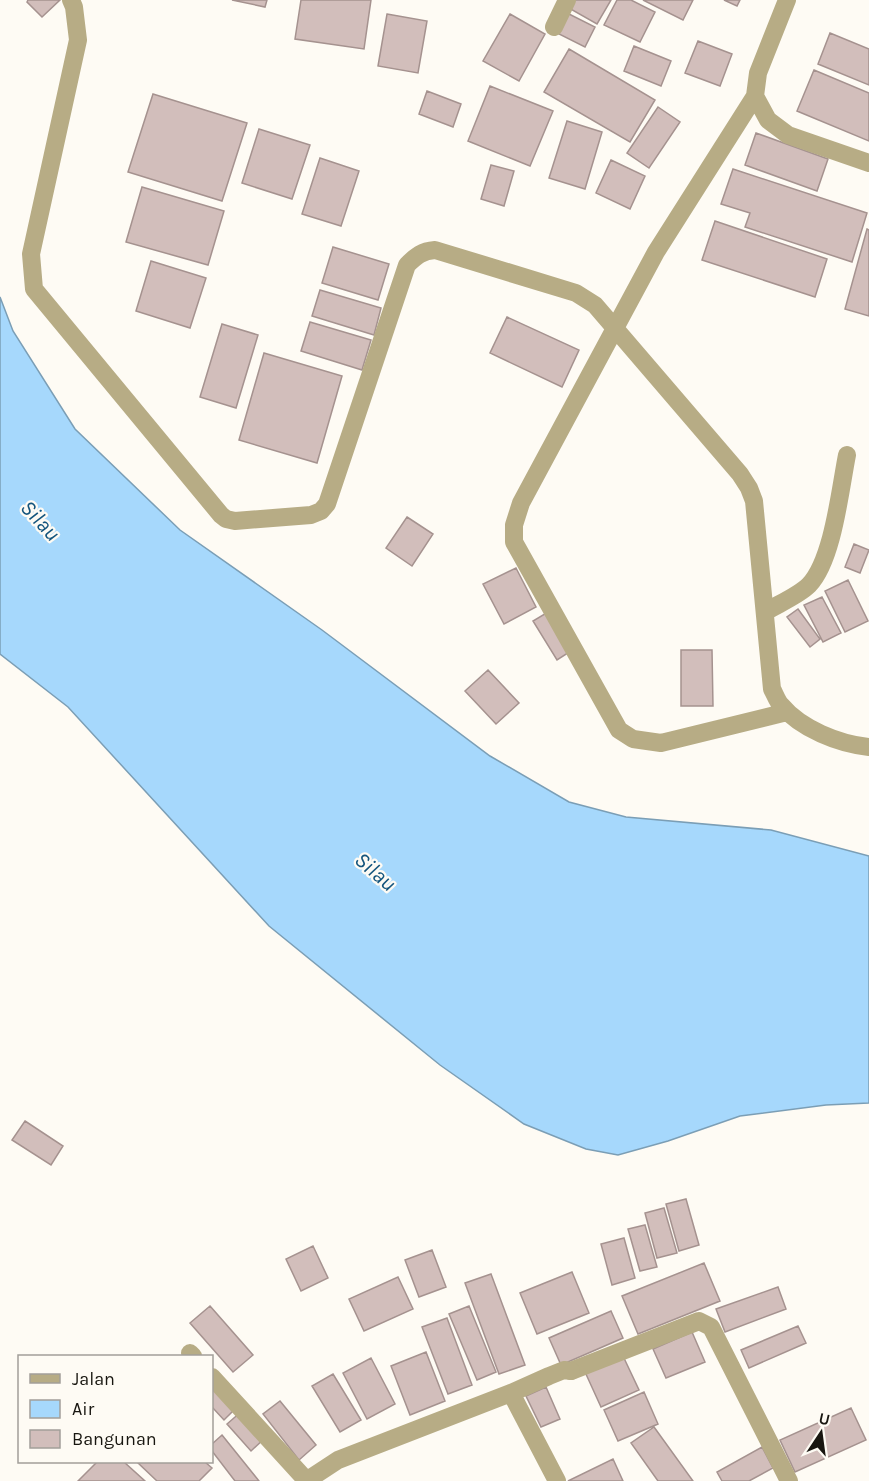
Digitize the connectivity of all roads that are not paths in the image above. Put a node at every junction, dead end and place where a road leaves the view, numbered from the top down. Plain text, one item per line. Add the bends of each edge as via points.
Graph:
1 (70, 0) edge
2 (567, 0) edge
3 (787, 0) edge
4 (554, 27) dead end
5 (755, 96) junction
6 (869, 163) edge
7 (616, 330) junction
8 (847, 455) dead end
9 (765, 612) junction
10 (788, 711) junction
11 (869, 747) edge
12 (213, 1378) edge
13 (512, 1393) junction
14 (307, 1481) edge
15 (557, 1481) edge
16 (789, 1481) edge

1 - 7 street via 78,40 31,254 34,289 226,519 311,515 327,504 407,265 425,251 435,250 576,293 595,305
2 - 4 street
3 - 5 street via 758,73
5 - 6 street via 768,120 788,135
5 - 7 street via 656,252
7 - 9 street via 749,488 754,501
7 - 10 street via 521,503 514,525 514,542 619,730 633,739 661,743
8 - 9 street via 829,545 819,571 808,586
9 - 10 street via 772,689
10 - 11 street via 818,732
12 - 14 street
13 - 14 street via 338,1460
13 - 15 street
13 - 16 street via 699,1321 711,1328

